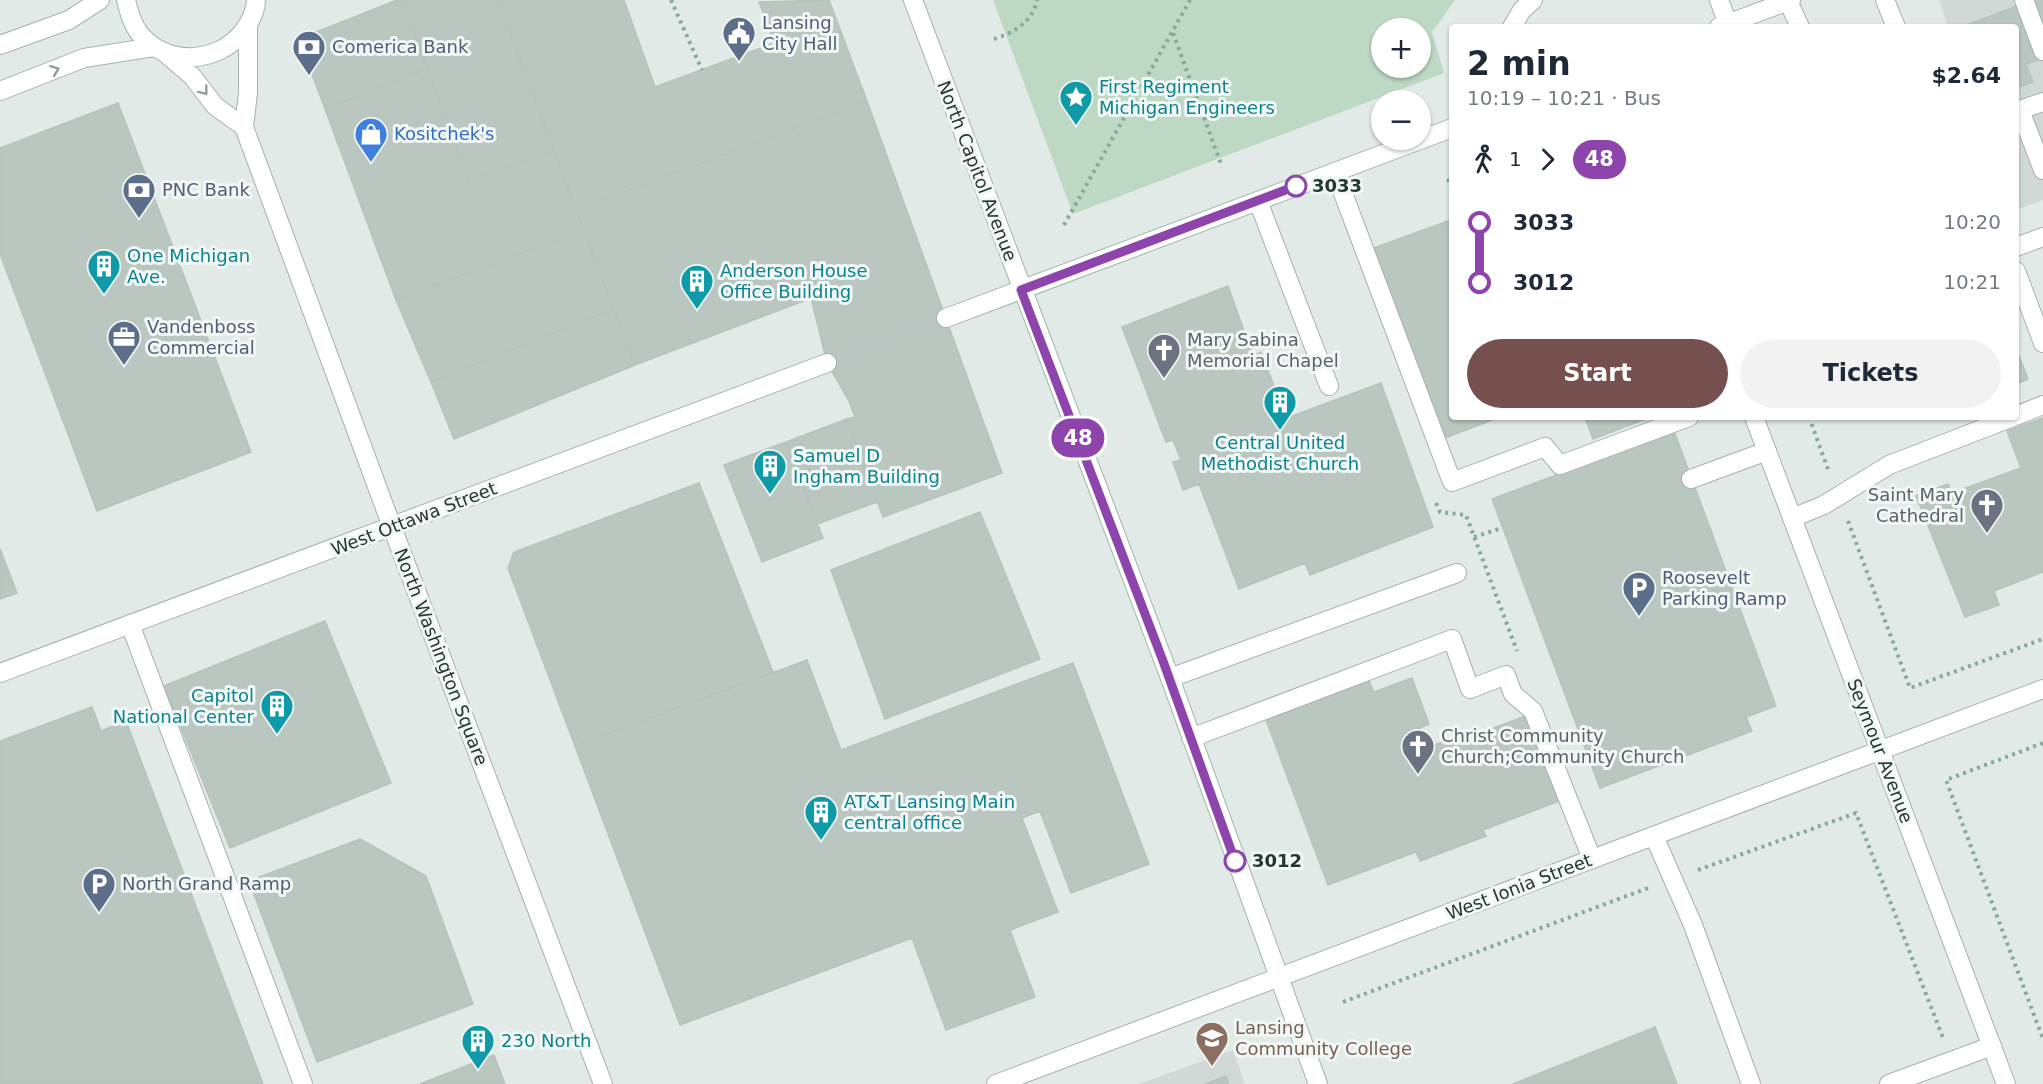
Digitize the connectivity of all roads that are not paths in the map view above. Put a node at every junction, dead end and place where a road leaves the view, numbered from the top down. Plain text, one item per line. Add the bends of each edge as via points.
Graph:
1 (100, 0) edge
2 (126, 0) edge
3 (267, 0) edge
4 (913, 0) edge
5 (1533, 0) edge
6 (1719, 0) edge
7 (1790, 0) edge
8 (1885, 0) edge
9 (2024, 0) edge
10 (252, 13) edge
11 (1514, 24) edge
12 (1723, 24) edge
13 (1726, 24) edge
14 (1799, 24) edge
15 (1895, 24) edge
16 (0, 45) edge
17 (160, 50) junction
18 (2043, 51) edge
19 (0, 91) edge
20 (2043, 102) edge
21 (244, 127) junction
22 (1449, 129) edge
23 (2043, 170) edge
24 (1335, 172) junction
25 (1258, 201) junction
26 (2043, 237) edge
27 (2019, 246) edge
28 (2019, 279) edge
29 (1021, 290) junction
30 (946, 318) tunnel mouth
31 (2043, 343) edge
32 (827, 363) tunnel mouth
33 (1329, 386) dead end
34 (2043, 405) edge
35 (2019, 414) edge
36 (1681, 420) edge
37 (1755, 420) edge
38 (2004, 420) edge
39 (1767, 451) junction
40 (1691, 478) dead end
41 (1792, 518) junction
42 (392, 527) junction
43 (1457, 573) dead end
44 (130, 624) junction
45 (0, 674) edge
46 (1170, 678) junction
47 (2043, 689) edge
48 (1191, 738) junction
49 (1881, 751) junction
50 (1654, 836) junction
51 (1592, 859) junction
52 (1277, 978) junction
53 (1992, 1046) junction
54 (1002, 1083) edge
55 (303, 1084) edge
56 (603, 1084) edge
57 (1318, 1084) edge
58 (1751, 1084) edge
59 (1889, 1084) edge
60 (2006, 1084) edge

1 - 16 street via 69,20
2 - 17 street via 140,34
3 - 10 street
4 - 29 street, North Capitol Avenue
5 - 11 street
6 - 12 street
7 - 13 street
7 - 14 street
8 - 15 street
9 - 18 street
10 - 17 street via 236,40 211,54 183,58
10 - 21 street
19 -> 17 street via 84,58
17 -> 21 street via 192,76 215,106
20 - 23 street via 2020,110
21 - 42 street, North Washington Square
22 - 24 street
24 - 25 street
24 - 36 street via 1452,482 1545,447 1560,465
25 - 29 street
25 - 33 street
26 - 27 street
28 - 31 street
29 - 30 street
29 - 46 street, North Capitol Avenue
32 - 42 street, West Ottawa Street
34 - 35 street
37 - 39 street, Seymour Avenue
38 - 41 street via 1889,465 1824,505
39 - 40 street
39 - 41 street, Seymour Avenue
41 - 49 street, Seymour Avenue
42 - 44 street, West Ottawa Street
42 - 56 street, North Washington Square
43 - 46 street
44 - 45 street, West Ottawa Street
44 - 55 street
46 - 48 street, North Capitol Avenue
47 - 49 street, West Ionia Street
48 - 51 street via 1452,639 1470,689 1506,675 1513,694 1533,711
48 - 52 street, North Capitol Avenue
49 - 50 street, West Ionia Street
49 - 53 street, Seymour Avenue
50 - 51 street, West Ionia Street
50 - 58 street via 1693,925
51 - 52 street, West Ionia Street
52 - 54 street, West Ionia Street
52 - 57 street, North Capitol Avenue
53 - 59 street
53 - 60 street, Seymour Avenue

